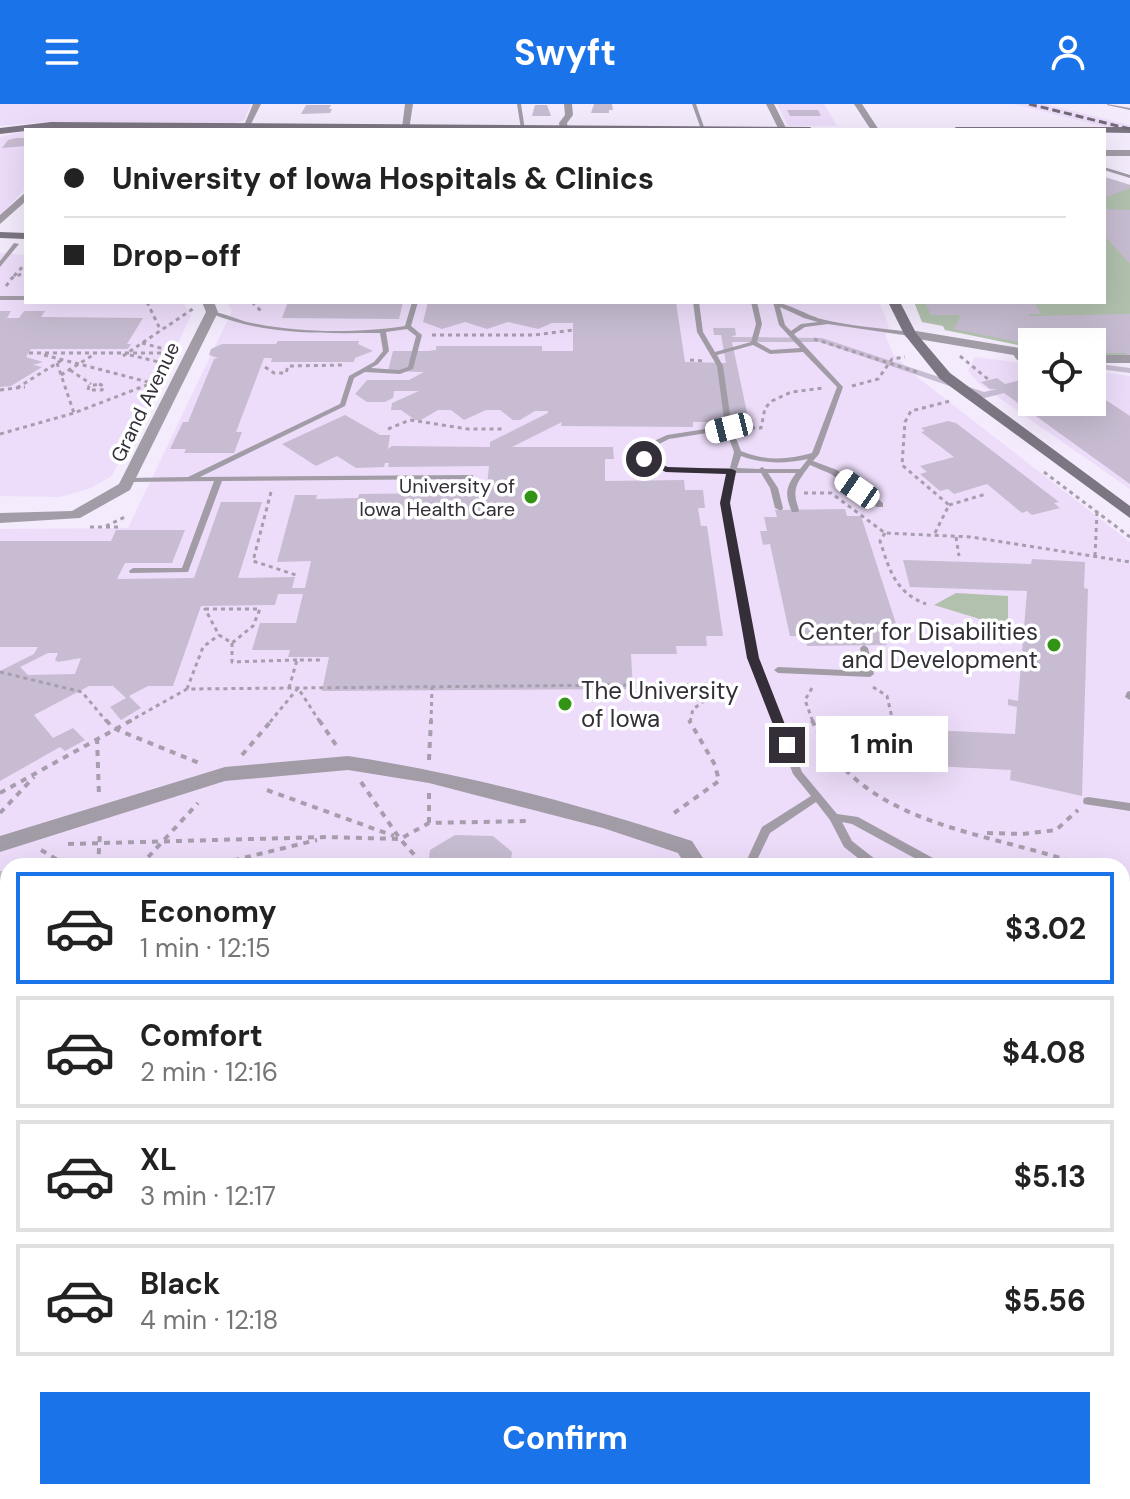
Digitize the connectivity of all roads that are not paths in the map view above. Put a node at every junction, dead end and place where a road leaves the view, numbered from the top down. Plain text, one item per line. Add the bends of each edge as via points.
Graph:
1 (257, 104) edge
2 (409, 104) edge
3 (519, 104) edge
4 (568, 104) edge
5 (694, 104) edge
6 (770, 104) edge
7 (858, 104) edge
8 (1109, 104) edge
9 (1130, 109) edge
10 (246, 126) junction
11 (49, 128) edge
12 (90, 128) edge
13 (153, 128) edge
14 (289, 128) edge
15 (406, 128) edge
16 (523, 128) edge
17 (558, 128) edge
18 (703, 128) edge
19 (782, 128) edge
20 (874, 128) edge
21 (2, 129) edge
22 (24, 129) edge
23 (1106, 130) edge
24 (1130, 130) edge
25 (1106, 153) edge
26 (1130, 153) edge
27 (1106, 169) edge
28 (1130, 177) edge
29 (20, 206) edge
30 (0, 221) edge
31 (0, 235) edge
32 (23, 242) edge
33 (0, 243) edge
34 (0, 265) edge
35 (0, 298) edge
36 (24, 298) edge
37 (414, 304) edge
38 (696, 304) edge
39 (754, 304) edge
40 (777, 304) edge
41 (781, 304) edge
42 (895, 304) edge
43 (210, 307) edge
44 (830, 322) junction
45 (408, 327) junction
46 (383, 331) junction
47 (790, 334) junction
48 (910, 334) junction
49 (754, 343) junction
50 (802, 350) junction
51 (1018, 353) edge
52 (714, 354) junction
53 (1106, 359) edge
54 (1130, 359) edge
55 (364, 370) junction
56 (729, 428) junction
57 (738, 452) junction
58 (815, 454) junction
59 (756, 460) junction
60 (808, 462) junction
61 (732, 471) junction
62 (764, 471) junction
63 (800, 471) junction
64 (470, 477) dead end
65 (190, 479) junction
66 (219, 479) junction
67 (130, 480) junction
68 (880, 505) dead end
69 (779, 508) dead end
70 (795, 510) dead end
71 (1130, 513) edge
72 (0, 518) edge
73 (133, 571) dead end
74 (864, 648) dead end
75 (778, 670) dead end
76 (818, 796) junction
77 (1088, 801) road end
78 (1130, 807) edge
79 (834, 817) junction
80 (0, 844) edge
81 (692, 858) edge
82 (753, 858) edge
83 (866, 858) edge
84 (923, 858) edge

1 - 10 street
2 - 15 street
3 - 16 lane
4 - 17 street via 569,115
5 - 18 lane
6 - 19 street
7 - 20 street
8 - 9 lane
10 - 13 main road
10 - 14 main road
11 - 12 main road
12 - 13 main road
21 - 22 main road
23 - 24 main road
25 - 26 street
27 - 28 lane
29 - 30 street
31 - 32 main road
32 - 33 main road
32 - 34 lane
35 - 36 lane
37 - 45 lane
38 - 52 lane via 700,332
39 - 49 lane via 759,324
40 - 47 lane
41 - 44 lane
42 - 48 main road
43 - 46 lane via 230,321 282,329
43 - 67 street, Grand Avenue
44 - 47 lane via 803,325
44 - 48 lane
45 - 46 lane
45 - 55 lane via 419,335 411,368 390,373
46 - 55 lane via 386,351
47 - 50 lane
48 - 51 street
48 - 71 main road via 963,392
49 - 50 lane via 770,352
49 - 52 lane
50 - 58 lane via 840,387
52 - 56 lane
53 - 54 street
55 - 65 lane via 351,377 343,405
56 - 57 lane
56 - 61 lane via 667,437 646,448 644,459 666,470
57 - 59 lane
57 - 61 lane
58 - 59 lane via 785,462
58 - 60 lane
59 - 62 lane
60 - 63 lane
60 - 68 lane via 834,472
61 - 62 lane
61 - 76 lane via 725,503 753,658 798,774
62 - 63 lane
62 - 69 lane
63 - 70 lane via 790,492
64 - 66 lane
65 - 66 lane
65 - 67 lane
66 - 73 lane via 185,570
67 - 72 street, Grand Avenue via 75,515
74 - 75 lane via 870,674
76 - 79 lane
76 - 82 lane via 766,830
77 - 78 lane
79 - 83 lane via 848,844
79 - 84 lane via 854,820
80 - 81 street via 225,774 348,763 429,776 605,820 685,847

